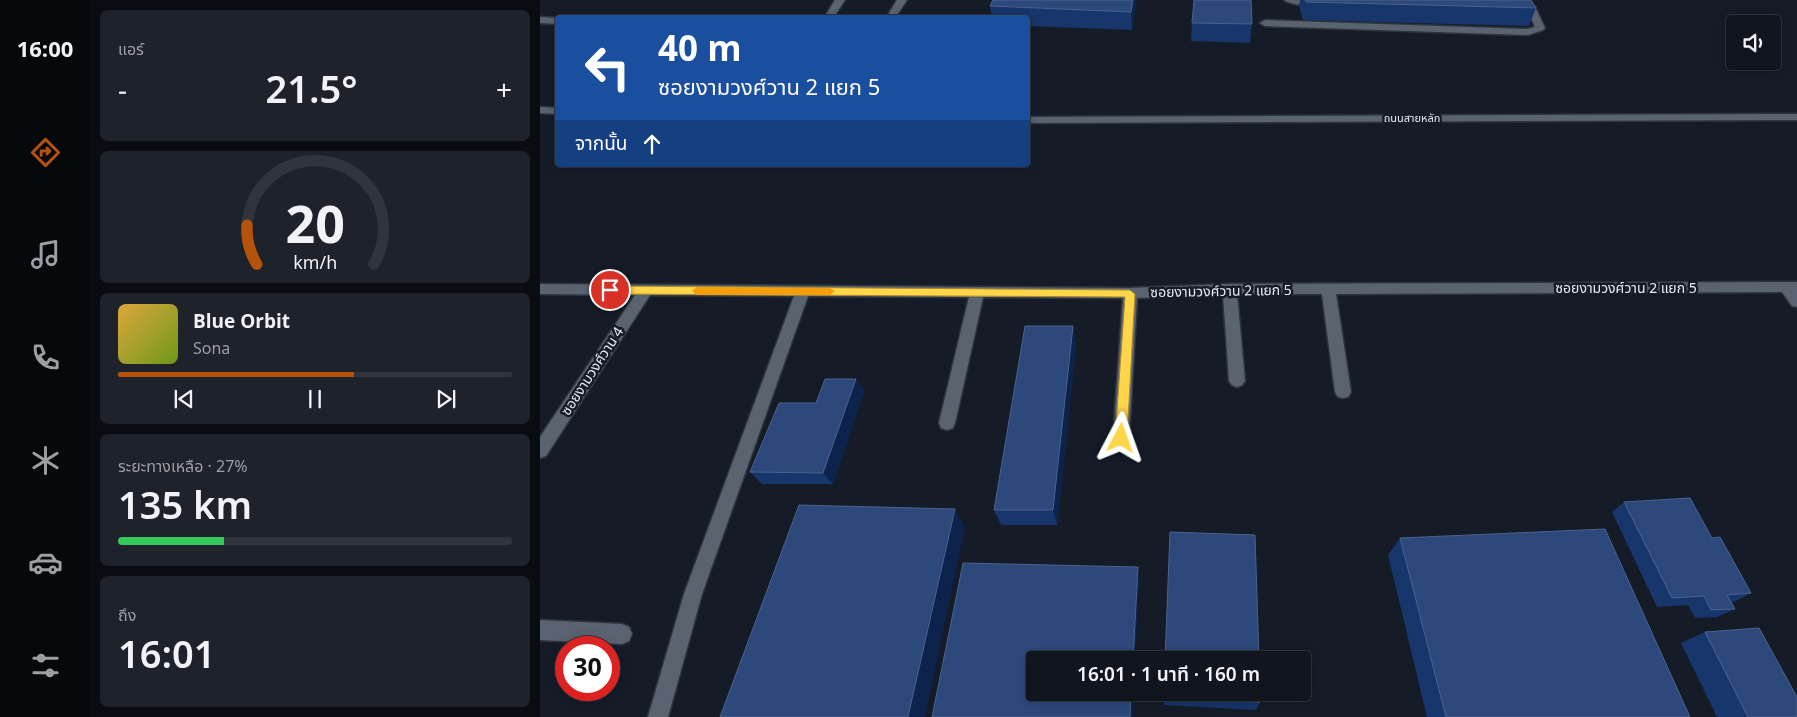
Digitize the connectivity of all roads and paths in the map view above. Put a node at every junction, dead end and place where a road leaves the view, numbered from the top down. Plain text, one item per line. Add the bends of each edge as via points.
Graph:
1 (840, 0) edge
2 (902, 0) edge
3 (1289, 0) edge
4 (1505, 2) edge
5 (1329, 4) edge
6 (830, 15) edge
7 (892, 15) edge
8 (540, 20) edge
9 (555, 21) edge
10 (1265, 23) dead end
11 (540, 110) edge
12 (555, 110) edge
13 (1797, 117) edge
14 (1030, 120) edge
15 (1792, 287) edge
16 (540, 289) edge
17 (1230, 289) junction
18 (1328, 289) junction
19 (645, 290) junction
20 (803, 291) junction
21 (977, 292) junction
22 (1130, 294) junction
23 (1797, 302) edge
24 (1237, 382) dead end
25 (1343, 392) dead end
26 (947, 423) dead end
27 (1121, 438) dead end
28 (540, 450) edge
29 (540, 630) edge
30 (622, 634) dead end
31 (658, 717) edge

1 - 6 street
2 - 7 street
3 - 5 street
4 - 10 street via 1527,6 1535,14 1540,28 1528,32
8 - 9 street
11 - 12 street
13 - 14 street, ถนนสายหลัก
15 - 18 street, ซอยงามวงศ์วาน 2 แยก 5
15 - 23 street
16 - 19 street, ซอยงามวงศ์วาน 2 แยก 5
17 - 18 street, ซอยงามวงศ์วาน 2 แยก 5
17 - 22 street, ซอยงามวงศ์วาน 2 แยก 5
17 - 24 street
18 - 25 street
19 - 20 street, ซอยงามวงศ์วาน 2 แยก 5
19 - 28 street, ซอยงามวงศ์วาน 4
20 - 21 street, ซอยงามวงศ์วาน 2 แยก 5
20 - 31 street via 693,594
21 - 22 street, ซอยงามวงศ์วาน 2 แยก 5
21 - 26 street
22 - 27 street
29 - 30 street

